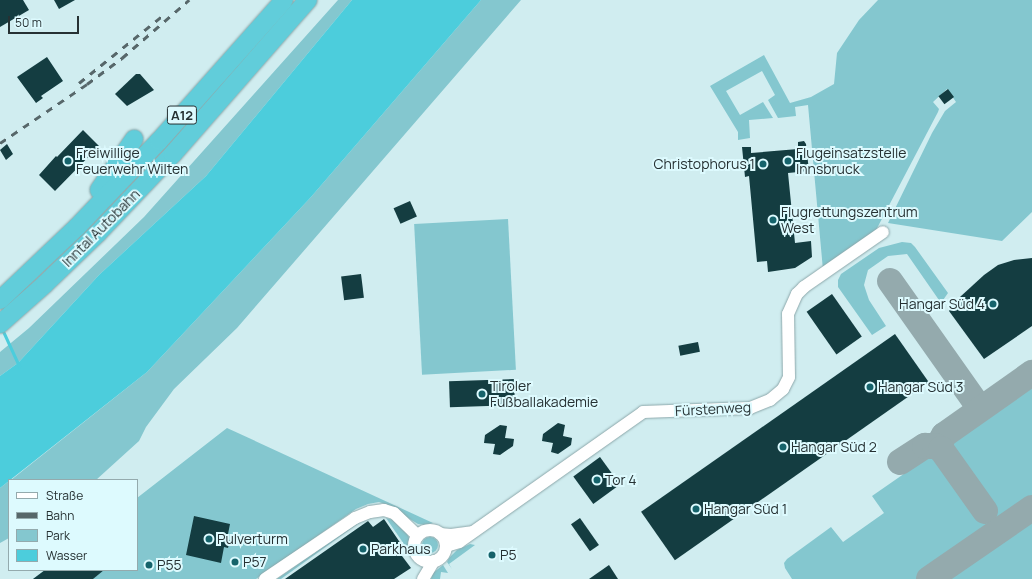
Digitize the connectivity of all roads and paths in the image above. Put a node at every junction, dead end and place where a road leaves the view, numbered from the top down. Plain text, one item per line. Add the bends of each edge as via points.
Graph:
1 (284, 0) edge
2 (308, 0) edge
3 (134, 138) dead end
4 (77, 227) junction
5 (883, 232) dead end
6 (1, 299) edge
7 (6, 319) edge
8 (472, 532) junction
9 (440, 534) junction
10 (418, 536) junction
11 (446, 546) junction
12 (434, 561) junction
13 (265, 579) edge
14 (423, 579) edge

1 - 4 highway, Inntal Autobahn / A12 via 159,141
2 - 7 highway, Inntal Autobahn / A12 via 173,154 98,233
3 - 4 highway via 89,204
4 - 6 highway, Inntal Autobahn / A12
5 - 8 street, Fürstenweg via 797,294 788,314 789,377 783,389 770,400 750,408 643,412
8 - 9 street, Fürstenweg
8 - 11 street, Fürstenweg via 459,542
9 - 10 street via 426,530
9 - 11 street
10 - 12 street via 414,545 417,555 425,561
10 - 13 street via 394,513 384,510 370,512 355,518
11 - 12 street via 443,555
12 - 14 street

